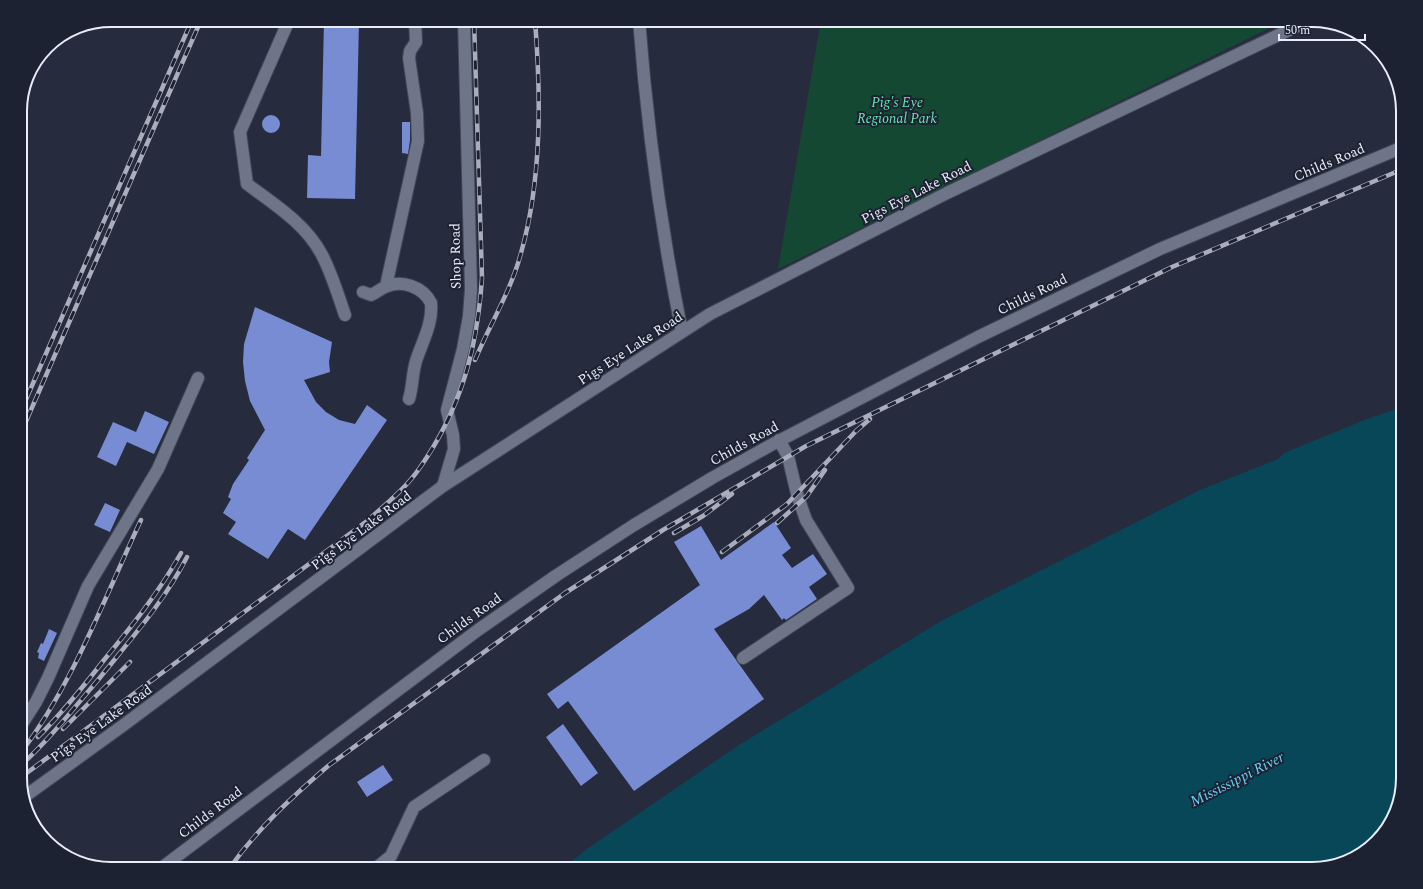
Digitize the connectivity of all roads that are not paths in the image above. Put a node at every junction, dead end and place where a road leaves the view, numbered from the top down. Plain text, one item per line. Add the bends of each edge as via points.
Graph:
1 (286, 27) edge
2 (415, 27) edge
3 (464, 27) edge
4 (640, 27) edge
5 (1295, 27) edge
6 (1396, 150) edge
7 (386, 286) junction
8 (363, 292) dead end
9 (345, 315) dead end
10 (682, 332) junction
11 (198, 378) dead end
12 (409, 399) dead end
13 (779, 440) junction
14 (443, 486) junction
15 (743, 658) dead end
16 (27, 716) edge
17 (484, 760) dead end
18 (29, 794) edge
19 (169, 862) edge
20 (384, 862) edge

1 - 9 street via 240,132 247,184 289,215 322,254
2 - 7 street via 416,42 409,58 417,113 417,147
3 - 14 street, Shop Road via 471,289 463,349 447,410 454,449
4 - 10 street via 646,103 670,274
5 - 10 street, Pigs Eye Lake Road via 947,193 710,314
6 - 13 street, Childs Road via 1170,245 978,337
7 - 8 street via 371,295
7 - 12 street via 410,285 418,288 431,304 430,319 416,362
10 - 14 street, Pigs Eye Lake Road
11 - 16 street via 158,469 88,586 48,678
13 - 15 street via 788,456 806,520 848,588
13 - 19 street, Childs Road via 640,521 550,580 451,650
14 - 18 street, Pigs Eye Lake Road
17 - 20 street via 414,807 391,856

